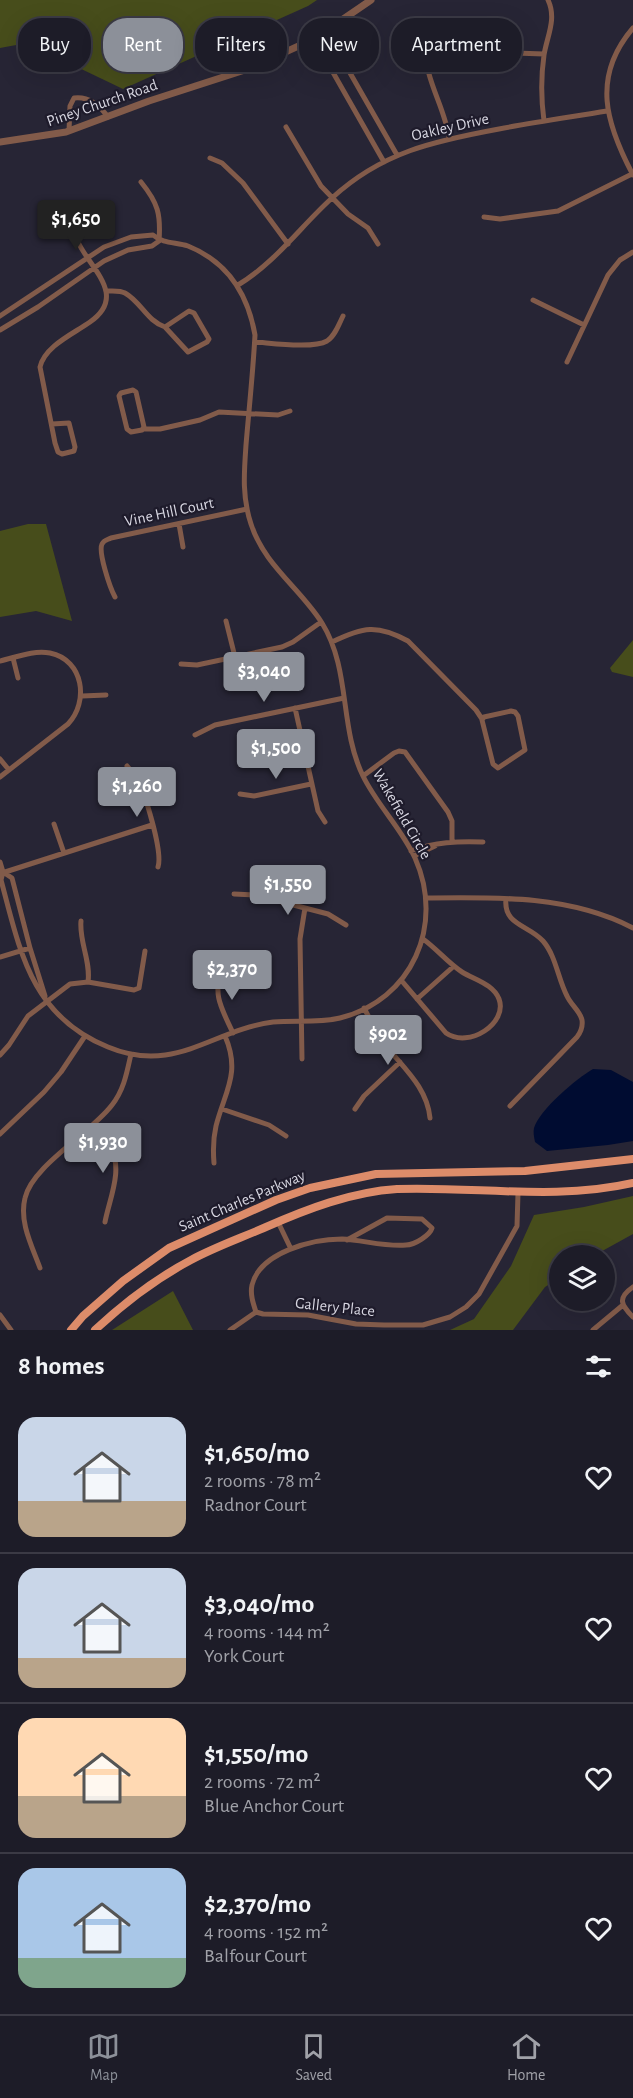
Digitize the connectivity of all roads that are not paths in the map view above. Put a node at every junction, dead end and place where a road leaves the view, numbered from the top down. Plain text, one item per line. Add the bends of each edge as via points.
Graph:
1 (371, 0) edge
2 (548, 0) edge
3 (345, 18) edge
4 (633, 28) edge
5 (299, 46) edge
6 (522, 53) edge
7 (544, 54) junction
8 (333, 72) edge
9 (349, 72) edge
10 (428, 72) edge
11 (607, 111) junction
12 (108, 117) junction
13 (544, 121) junction
14 (286, 127) dead end
15 (69, 131) junction
16 (449, 138) junction
17 (0, 142) edge
18 (397, 155) junction
19 (633, 157) edge
20 (210, 158) dead end
21 (626, 161) junction
22 (384, 162) junction
23 (633, 175) edge
24 (141, 183) dead end
25 (332, 198) junction
26 (70, 204) dead end
27 (484, 217) dead end
28 (159, 241) junction
29 (288, 244) junction
30 (378, 244) dead end
31 (633, 252) edge
32 (88, 258) junction
33 (94, 267) junction
34 (238, 285) junction
35 (106, 291) junction
36 (533, 300) dead end
37 (0, 316) edge
38 (343, 316) dead end
39 (584, 325) junction
40 (165, 327) junction
41 (0, 330) edge
42 (255, 342) junction
43 (567, 362) dead end
44 (290, 411) dead end
45 (249, 414) junction
46 (52, 424) junction
47 (144, 429) junction
48 (247, 509) junction
49 (179, 524) junction
50 (183, 547) dead end
51 (115, 597) dead end
52 (226, 621) dead end
53 (321, 622) junction
54 (332, 642) junction
55 (235, 657) junction
56 (13, 658) junction
57 (0, 661) edge
58 (181, 664) dead end
59 (18, 678) dead end
60 (106, 695) dead end
61 (82, 696) junction
62 (344, 698) junction
63 (295, 708) junction
64 (483, 719) junction
65 (195, 735) dead end
66 (0, 759) edge
67 (127, 766) dead end
68 (9, 770) junction
69 (363, 776) junction
70 (0, 777) edge
71 (311, 784) junction
72 (240, 794) dead end
73 (325, 822) dead end
74 (54, 824) dead end
75 (152, 825) junction
76 (452, 841) junction
77 (483, 842) dead end
78 (64, 853) junction
79 (413, 853) junction
80 (0, 862) edge
81 (158, 867) dead end
82 (2, 873) edge
83 (234, 894) dead end
84 (427, 898) junction
85 (506, 899) junction
86 (305, 908) junction
87 (81, 921) dead end
88 (346, 925) dead end
89 (633, 928) edge
90 (423, 939) junction
91 (30, 948) junction
92 (20, 950) junction
93 (145, 951) dead end
94 (0, 957) edge
95 (453, 966) junction
96 (222, 970) dead end
97 (401, 980) junction
98 (88, 982) junction
99 (417, 999) junction
100 (47, 1000) junction
101 (364, 1008) junction
102 (301, 1021) junction
103 (232, 1033) junction
104 (85, 1036) junction
105 (225, 1036) junction
106 (131, 1054) junction
107 (0, 1055) edge
108 (302, 1059) dead end
109 (400, 1062) junction
110 (510, 1106) dead end
111 (222, 1109) junction
112 (354, 1109) dead end
113 (430, 1118) dead end
114 (90, 1128) junction
115 (0, 1134) edge
116 (286, 1136) dead end
117 (633, 1159) edge
118 (214, 1163) dead end
119 (633, 1183) edge
120 (518, 1193) junction
121 (105, 1222) dead end
122 (279, 1222) junction
123 (347, 1240) junction
124 (291, 1249) junction
125 (40, 1268) dead end
126 (633, 1287) edge
127 (622, 1305) junction
128 (256, 1312) junction
129 (0, 1315) edge
130 (633, 1317) edge
131 (11, 1330) edge
132 (71, 1330) edge
133 (95, 1330) edge
134 (230, 1330) edge
135 (593, 1330) edge

1 - 3 street, Piney Church Road
2 - 7 street via 551,26
4 - 11 street via 620,45 609,71
5 - 12 street, Piney Church Road via 248,69
6 - 7 street
7 - 13 street
8 - 22 street
9 - 18 street
10 - 16 street
11 - 13 street, Oakley Drive
11 - 21 street
12 - 15 street, Piney Church Road
12 - 15 street via 97,105 74,98
13 - 16 street, Oakley Drive
14 - 25 street
15 - 17 street, Piney Church Road
16 - 18 street, Oakley Drive
18 - 22 street, Oakley Drive
19 - 21 street
20 - 29 street via 239,178
21 - 23 street
22 - 25 street, Oakley Drive
23 - 27 street via 558,211 500,219
24 - 28 street via 157,205
25 - 29 street, Oakley Drive
25 - 30 street via 368,228
26 - 32 street via 77,241
28 - 32 street, Wakefield Circle via 153,236 131,237
28 - 33 street via 120,253
28 - 34 street, Wakefield Circle via 196,250
29 - 34 street, Oakley Drive
31 - 39 street via 612,268
32 - 33 street
32 - 37 street, Wakefield Circle
33 - 35 street
33 - 41 street
34 - 42 street, Wakefield Circle via 251,316
35 - 40 street via 128,294 151,320
35 - 46 street via 99,314 49,351 41,362
36 - 39 street
38 - 42 street via 325,342
39 - 43 street
40 - 40 street via 187,352 209,339 191,310
42 - 45 street, Wakefield Circle
44 - 45 street via 278,415
45 - 47 street via 219,412 200,420
45 - 48 street, Wakefield Circle via 243,484
46 - 46 street via 59,453 74,451 69,423
47 - 47 street via 128,430 120,393 136,392
48 - 49 street, Vine Hill Court
48 - 53 street, Wakefield Circle via 264,554
49 - 50 street
49 - 51 street, Vine Hill Court via 104,541 109,584
52 - 55 street
53 - 54 street, Wakefield Circle
53 - 55 street via 288,644
54 - 62 street, Wakefield Circle via 340,665
54 - 64 street via 366,628 396,634 408,641
55 - 58 street via 197,665
56 - 57 street
56 - 59 street
56 - 61 street via 38,652 62,658 77,676
60 - 61 street
61 - 68 street via 68,724
62 - 63 street
62 - 69 street, Wakefield Circle
63 - 65 street via 215,725
63 - 71 street
64 - 64 street via 516,713 525,746 523,753 501,768 495,766
66 - 68 street
67 - 75 street via 138,781
68 - 70 street
69 - 76 street via 394,753 405,752 448,812
69 - 79 street, Wakefield Circle
71 - 72 street via 254,796
71 - 73 street
74 - 78 street
75 - 78 street
75 - 81 street via 160,853
76 - 77 street
76 - 79 street
78 - 82 street
79 - 84 street, Wakefield Circle
80 - 82 street, Wakefield Circle
82 - 91 street, Wakefield Circle via 12,878
82 - 92 street, Wakefield Circle
83 - 86 street via 247,893
84 - 85 street
84 - 90 street, Wakefield Circle
85 - 89 street via 595,912
85 - 110 street via 509,916 547,946 582,1026 577,1037
86 - 88 street via 334,916
86 - 102 street via 300,939
87 - 98 street
90 - 95 street
90 - 97 street, Wakefield Circle
91 - 92 street
91 - 100 street, Wakefield Circle
92 - 94 street
92 - 100 street, Wakefield Circle via 32,980
93 - 98 street via 139,988
95 - 99 street
95 - 99 street via 496,994 500,1009 491,1024 472,1038 453,1037
96 - 103 street via 218,998
97 - 99 street
97 - 101 street, Wakefield Circle
98 - 100 street via 70,984
100 - 104 street, Wakefield Circle
100 - 107 street via 28,1016
101 - 102 street, Wakefield Circle via 338,1018
101 - 109 street
102 - 103 street, Wakefield Circle via 268,1023
102 - 108 street
103 - 105 street, Wakefield Circle
104 - 106 street, Wakefield Circle
104 - 115 street via 44,1092
105 - 106 street, Wakefield Circle via 180,1053
105 - 111 street via 233,1069
106 - 114 street via 120,1093
109 - 112 street
109 - 113 street via 423,1094
111 - 116 street via 269,1125
111 - 118 street via 214,1135
114 - 121 street via 109,1147 115,1160
114 - 125 street via 40,1172 27,1190 25,1225
117 - 132 main road, Saint Charles Parkway via 525,1171 376,1174 310,1188 169,1248 123,1281
119 - 120 main road, Saint Charles Parkway via 585,1191
120 - 122 main road, Saint Charles Parkway via 384,1191 332,1202
120 - 128 street, Gallery Place via 517,1226 479,1294 459,1312 439,1321 409,1326
122 - 124 street
122 - 133 main road, Saint Charles Parkway via 207,1252 167,1274
123 - 123 street via 408,1245 429,1234 431,1227 421,1218 387,1218
123 - 124 street via 314,1242
124 - 128 street via 269,1261 256,1276 252,1292
126 - 127 street via 625,1293
127 - 130 street
127 - 135 street
128 - 134 street
129 - 131 street

